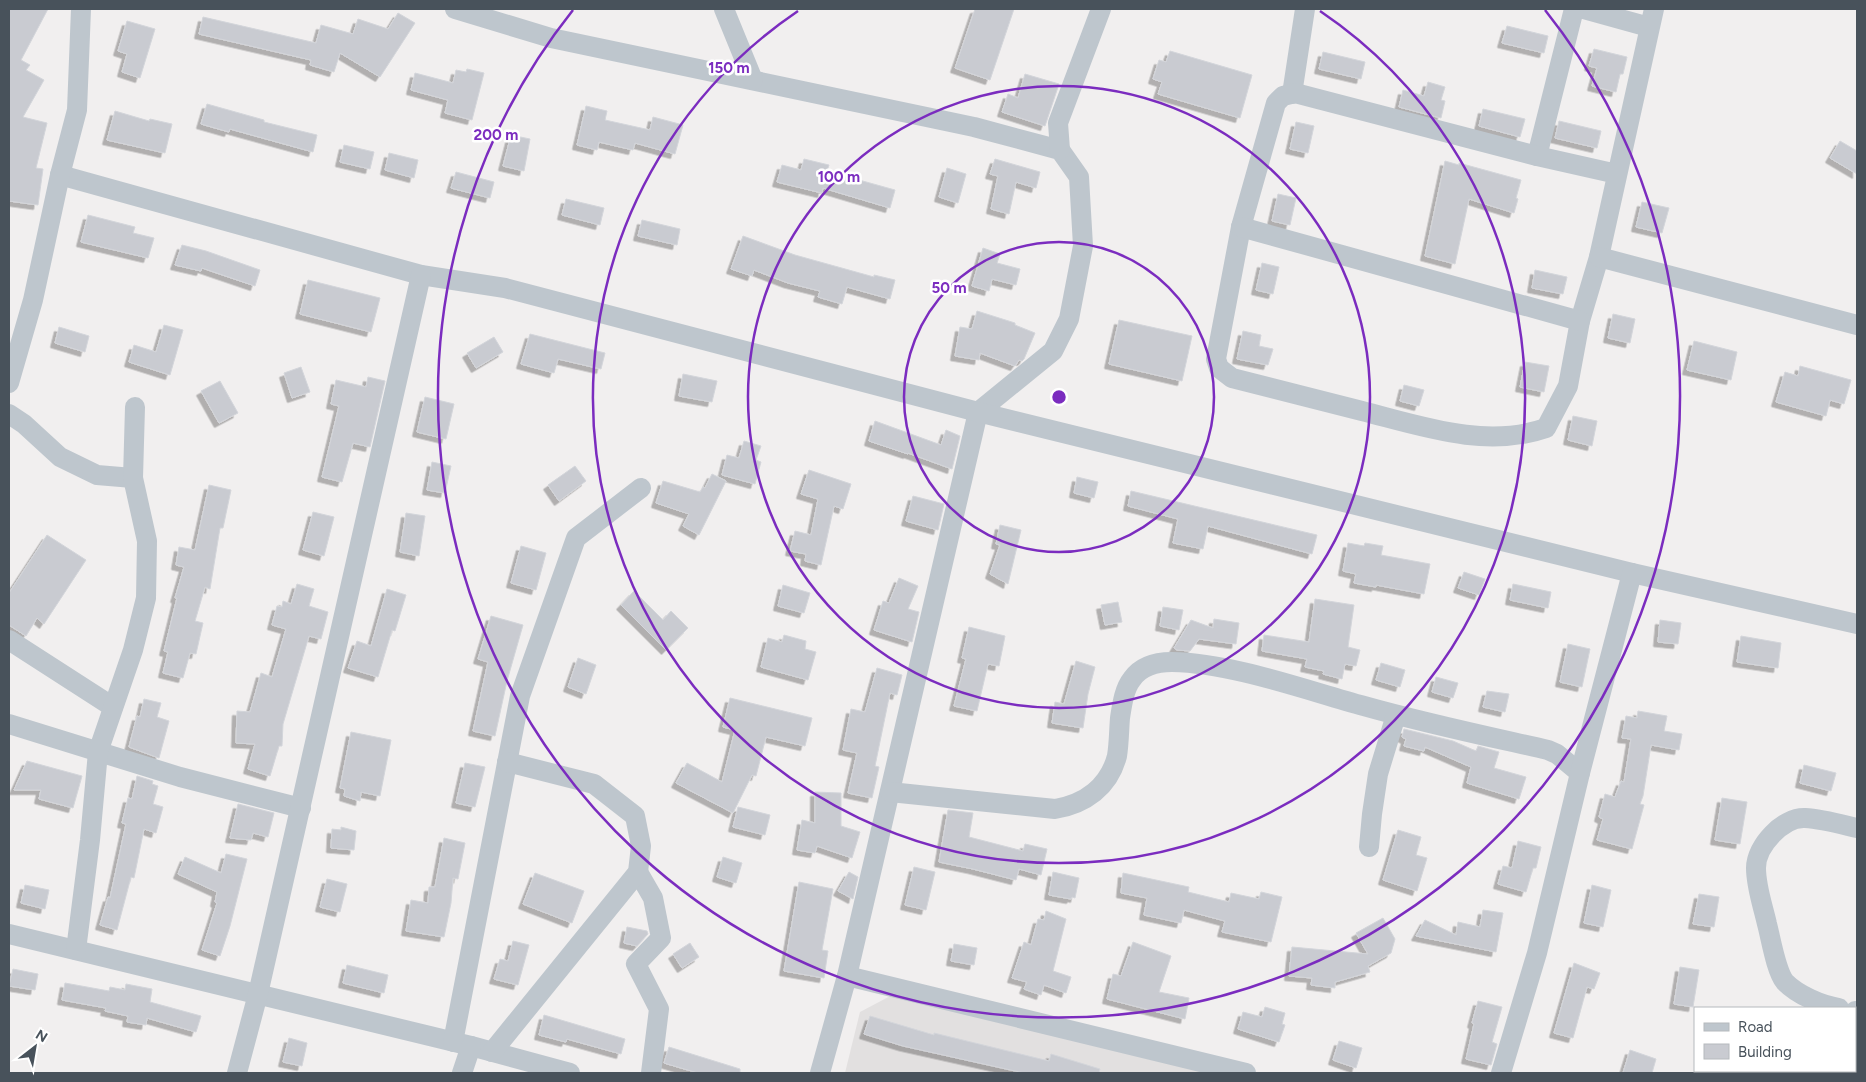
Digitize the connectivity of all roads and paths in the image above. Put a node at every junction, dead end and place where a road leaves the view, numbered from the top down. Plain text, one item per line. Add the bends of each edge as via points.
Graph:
1 (81, 9) edge
2 (724, 9) edge
3 (1101, 9) edge
4 (1305, 9) edge
5 (1574, 9) edge
6 (1584, 9) edge
7 (461, 10) edge
8 (1651, 18) edge
9 (753, 80) junction
10 (1292, 94) junction
11 (1060, 150) junction
12 (1537, 156) junction
13 (1617, 174) junction
14 (60, 175) junction
15 (1241, 227) junction
16 (1599, 257) junction
17 (421, 275) junction
18 (1580, 321) junction
19 (1857, 325) edge
20 (12, 359) edge
21 (9, 382) edge
22 (135, 407) dead end
23 (978, 412) junction
24 (9, 414) edge
25 (133, 478) junction
26 (641, 488) dead end
27 (1632, 573) junction
28 (1857, 624) edge
29 (9, 640) edge
30 (113, 707) junction
31 (1396, 715) junction
32 (9, 724) edge
33 (98, 752) junction
34 (507, 762) junction
35 (1580, 773) junction
36 (890, 792) junction
37 (301, 808) junction
38 (1857, 828) edge
39 (1369, 847) dead end
40 (638, 872) junction
41 (9, 934) edge
42 (76, 950) junction
43 (847, 976) junction
44 (258, 994) junction
45 (1834, 1007) edge
46 (462, 1044) junction
47 (492, 1052) junction
48 (237, 1073) edge
49 (462, 1073) edge
50 (570, 1073) edge
51 (651, 1073) edge
52 (820, 1073) edge
53 (1246, 1073) edge
54 (1501, 1073) edge

1 - 14 street via 76,110
2 - 9 street
3 - 11 street via 1058,123
4 - 10 street
5 - 12 street
6 - 8 street
7 - 9 street via 551,38
8 - 13 street
9 - 11 street via 974,127
10 - 12 street
10 - 15 street via 1283,96 1276,103
11 - 23 street via 1079,176 1082,207 1083,246 1069,319 1053,351
12 - 13 street
13 - 16 street
14 - 17 street
14 - 20 street via 33,300
15 - 18 street
15 - 18 street via 1216,359 1219,368 1232,378 1440,431 1495,438 1531,433 1546,428 1568,386
16 - 18 street
16 - 19 street
17 - 23 street via 505,288
17 - 37 street
20 - 21 street
22 - 25 street
23 - 27 street
23 - 36 street
24 - 25 street via 60,457 97,476
25 - 30 street via 147,541 146,598 133,650
26 - 34 street via 576,538 520,696
27 - 28 street
27 - 35 street
29 - 30 street
30 - 33 street
31 - 35 street via 1548,750
31 - 36 street via 1234,671 1172,662 1147,665 1132,679 1122,702 1117,755 1111,771 1101,787 1084,801 1055,809
31 - 39 street via 1378,774
32 - 33 street
33 - 37 street
33 - 42 street
34 - 40 street via 594,784 635,816 641,846
34 - 46 street
35 - 54 street via 1537,953
36 - 43 street
37 - 44 street
38 - 45 street via 1803,818 1785,823 1772,833 1756,866 1758,890 1784,981 1800,993
40 - 47 street
40 - 51 street via 653,898 662,938 636,964 658,1009
41 - 42 street
42 - 44 street
43 - 52 street
43 - 53 street
44 - 46 street
44 - 48 street
46 - 47 street
46 - 49 street
47 - 50 street

